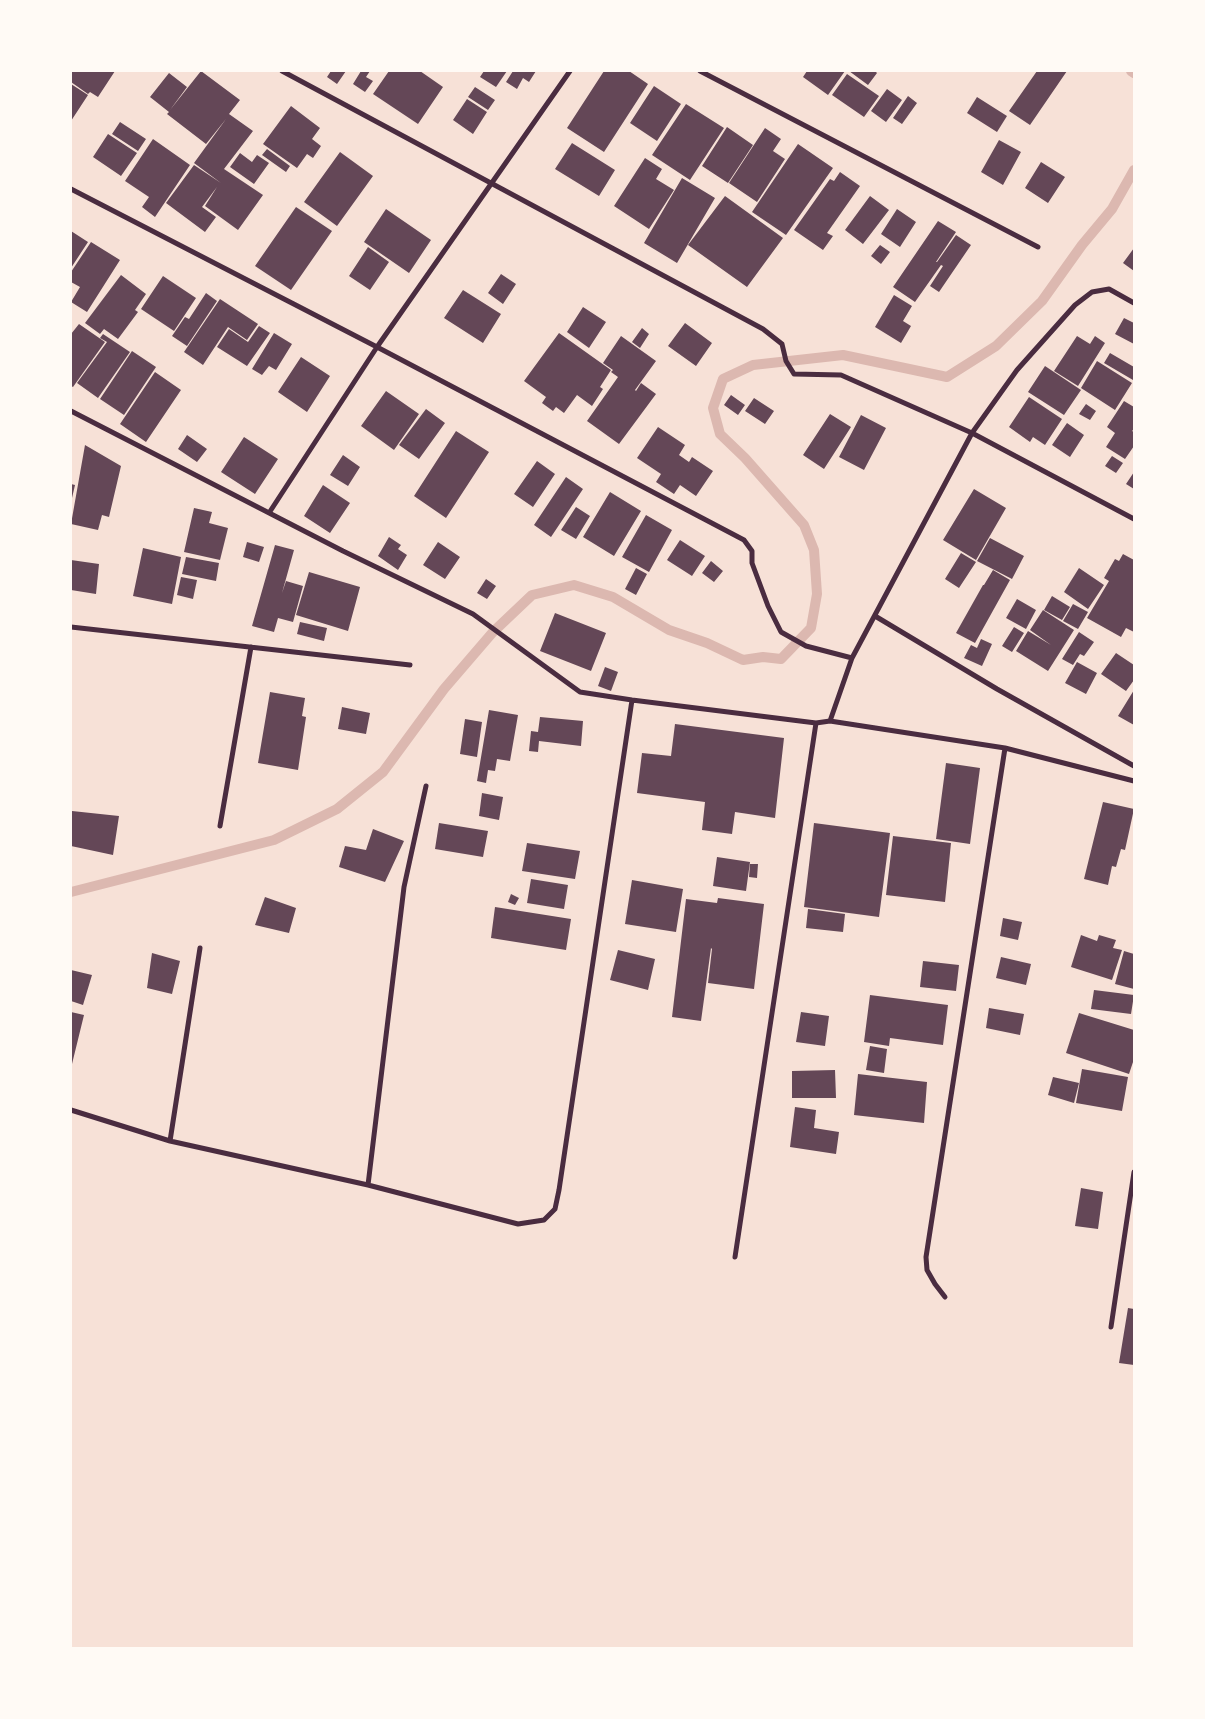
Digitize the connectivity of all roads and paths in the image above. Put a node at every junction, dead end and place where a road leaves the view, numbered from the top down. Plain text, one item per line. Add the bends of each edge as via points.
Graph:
1 (282, 71) edge
2 (570, 71) edge
3 (700, 71) edge
4 (492, 183) junction
5 (71, 190) edge
6 (1038, 247) dead end
7 (1134, 303) edge
8 (377, 347) junction
9 (71, 411) edge
10 (972, 433) junction
11 (270, 513) junction
12 (1134, 519) edge
13 (876, 616) junction
14 (71, 627) edge
15 (251, 647) junction
16 (852, 658) junction
17 (410, 666) dead end
18 (632, 700) junction
19 (830, 721) junction
20 (816, 723) junction
21 (1006, 748) junction
22 (1134, 766) edge
23 (1134, 781) edge
24 (426, 786) dead end
25 (220, 826) dead end
26 (200, 948) dead end
27 (71, 1110) edge
28 (170, 1141) junction
29 (1134, 1172) edge
30 (368, 1185) junction
31 (735, 1256) dead end
32 (945, 1297) dead end
33 (1111, 1327) dead end

1 - 4 street
2 - 4 street
3 - 6 street
4 - 8 street
4 - 10 street via 763,329 782,344 786,361 794,374 841,375
5 - 8 street
7 - 10 street via 1109,289 1092,292 1075,305 1016,370
8 - 11 street
8 - 16 street via 744,540 752,551 752,563 781,632 806,646
9 - 11 street
10 - 12 street
10 - 13 street
11 - 18 street via 473,614 580,692
13 - 16 street
13 - 22 street via 996,690
14 - 15 street
15 - 17 street
15 - 25 street
16 - 19 street
18 - 20 street
18 - 30 street via 555,1209 544,1220 518,1224
19 - 20 street
19 - 21 street
20 - 31 street
21 - 23 street
21 - 32 street via 926,1257 927,1270
24 - 30 street via 404,887
26 - 28 street
27 - 28 street
28 - 30 street
29 - 33 street

